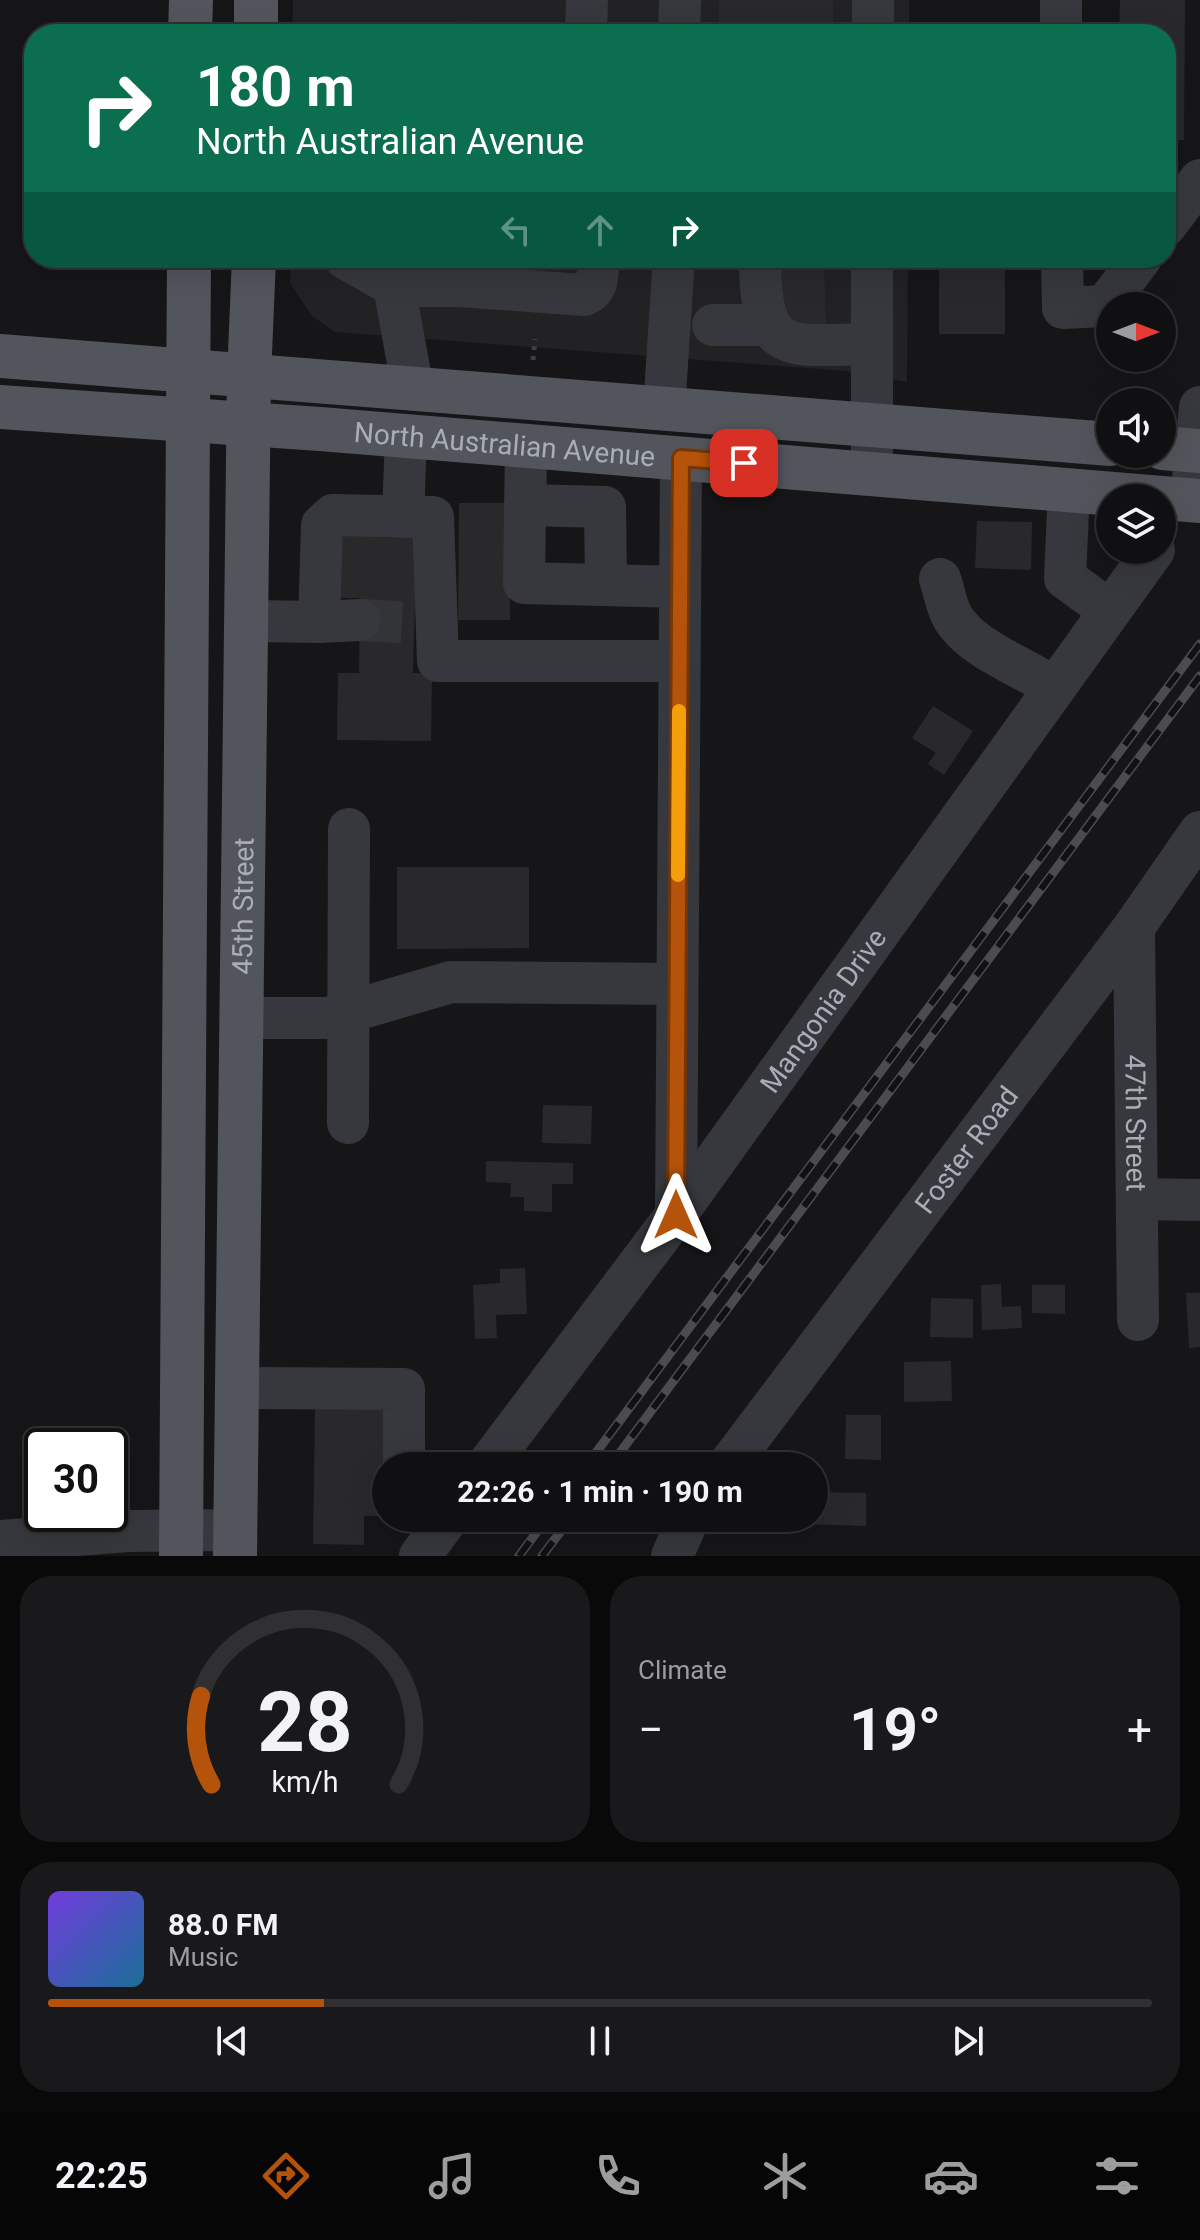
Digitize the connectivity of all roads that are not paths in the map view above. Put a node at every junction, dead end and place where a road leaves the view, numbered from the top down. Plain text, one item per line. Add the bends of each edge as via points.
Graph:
1 (191, 0) edge
2 (256, 0) edge
3 (587, 0) edge
4 (680, 0) edge
5 (873, 0) edge
6 (1061, 0) edge
7 (190, 24) edge
8 (256, 24) edge
9 (586, 24) edge
10 (679, 24) edge
11 (873, 24) edge
12 (1061, 24) edge
13 (1200, 180) edge
14 (1176, 212) edge
15 (189, 268) edge
16 (254, 268) edge
17 (598, 268) edge
18 (673, 268) edge
19 (761, 268) edge
20 (872, 268) edge
21 (1062, 268) edge
22 (1134, 268) edge
23 (396, 272) edge
24 (460, 272) edge
25 (713, 325) dead end
26 (768, 325) junction
27 (872, 344) junction
28 (0, 356) edge
29 (190, 372) junction
30 (249, 377) junction
31 (413, 390) junction
32 (0, 407) edge
33 (1200, 407) edge
34 (664, 409) junction
35 (190, 419) junction
36 (248, 423) junction
37 (872, 425) junction
38 (406, 436) junction
39 (1096, 443) edge
40 (526, 446) junction
41 (681, 458) junction
42 (1191, 473) edge
43 (872, 474) junction
44 (1069, 490) junction
45 (525, 505) junction
46 (1176, 507) edge
47 (403, 517) junction
48 (1144, 564) edge
49 (940, 579) dead end
50 (606, 585) junction
51 (680, 587) junction
52 (1110, 611) junction
53 (246, 621) junction
54 (679, 661) junction
55 (1055, 688) junction
56 (349, 829) dead end
57 (1200, 832) edge
58 (1134, 927) junction
59 (677, 984) junction
60 (348, 1012) junction
61 (241, 1018) junction
62 (348, 1123) dead end
63 (1137, 1199) junction
64 (1200, 1200) edge
65 (676, 1215) junction
66 (1138, 1320) dead end
67 (237, 1388) junction
68 (404, 1452) edge
69 (498, 1452) edge
70 (739, 1452) edge
71 (438, 1532) edge
72 (0, 1541) edge
73 (182, 1543) edge
74 (235, 1543) edge
75 (420, 1556) edge

1 - 7 main road
2 - 8 main road
3 - 9 street
4 - 10 street
5 - 11 street
6 - 12 street
13 - 14 street
15 - 29 main road, 45th Street
16 - 30 main road, 45th Street
17 - 24 street via 596,285 584,295
18 - 34 street
19 - 26 street
20 - 27 street
21 - 22 street via 1063,308 1105,306
23 - 24 street
23 - 31 street
25 - 26 street
26 - 27 street via 780,339 800,345
27 - 37 street
28 - 29 main road, North Australian Avenue
29 - 30 main road, North Australian Avenue
29 - 35 main road, 45th Street
30 - 31 main road, North Australian Avenue
30 - 36 main road, 45th Street
31 - 34 main road, North Australian Avenue
32 - 35 main road, North Australian Avenue
33 - 42 street
34 - 37 main road, North Australian Avenue
35 - 36 main road, North Australian Avenue
35 - 73 main road, 45th Street
36 - 38 main road, North Australian Avenue
36 - 53 main road, 45th Street
37 - 39 main road, North Australian Avenue
37 - 43 street
38 - 40 main road, North Australian Avenue
38 - 47 street
40 - 41 main road, North Australian Avenue
40 - 45 street
41 - 43 main road, North Australian Avenue
41 - 51 street
42 - 44 main road, North Australian Avenue
42 - 46 street
43 - 44 main road, North Australian Avenue
44 - 52 street via 1065,578
45 - 50 street via 605,507
45 - 50 street via 524,583
47 - 53 street via 333,515 322,525 340,621
47 - 54 street via 433,517 425,622 438,661
48 - 52 street, Mangonia Drive
49 - 55 street via 952,616 975,643
50 - 51 street
51 - 54 street
52 - 55 street, Mangonia Drive
53 - 61 main road, 45th Street
54 - 59 street
55 - 65 street, Mangonia Drive
56 - 60 street
57 - 58 street, Foster Road
58 - 63 street, 47th Street
58 - 70 street, Foster Road
59 - 60 street via 451,982
59 - 65 street
60 - 61 street via 328,1018
60 - 62 street
61 - 67 main road, 45th Street
63 - 64 street
63 - 66 street, 47th Street
65 - 69 street, Mangonia Drive
67 - 68 street via 404,1389
67 - 74 main road, 45th Street
71 - 75 street
72 - 73 street
73 - 74 street

